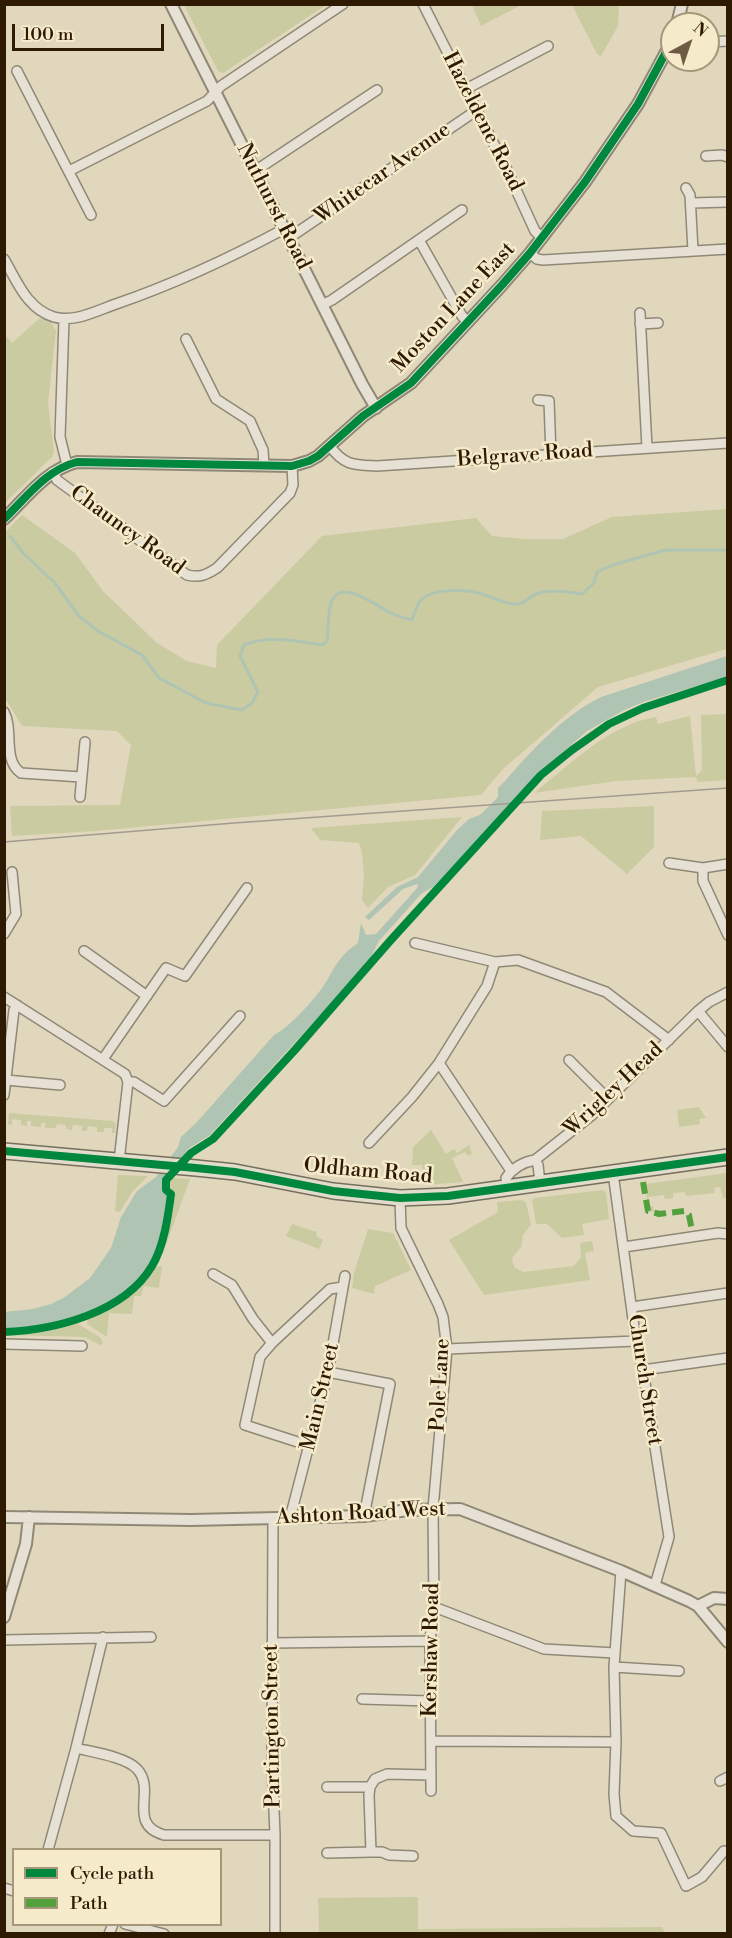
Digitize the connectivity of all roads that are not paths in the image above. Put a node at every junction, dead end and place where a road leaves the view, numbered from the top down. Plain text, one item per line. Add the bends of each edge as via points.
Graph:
1 (171, 4) edge
2 (343, 4) edge
3 (423, 4) edge
4 (548, 46) dead end
5 (660, 65) edge
6 (17, 71) dead end
7 (465, 89) junction
8 (377, 90) dead end
9 (215, 93) junction
10 (477, 110) junction
11 (706, 156) dead end
12 (728, 157) edge
13 (69, 171) junction
14 (255, 171) junction
15 (686, 188) dead end
16 (728, 202) edge
17 (690, 203) junction
18 (462, 210) dead end
19 (91, 216) dead end
20 (287, 233) junction
21 (542, 238) junction
22 (419, 240) junction
23 (728, 249) edge
24 (693, 251) junction
25 (530, 253) junction
26 (4, 259) edge
27 (322, 305) junction
28 (640, 313) dead end
29 (64, 319) junction
30 (468, 322) junction
31 (658, 323) dead end
32 (640, 324) junction
33 (185, 340) dead end
34 (538, 400) dead end
35 (376, 408) junction
36 (728, 443) edge
37 (330, 446) junction
38 (647, 448) junction
39 (552, 455) junction
40 (67, 465) junction
41 (264, 465) junction
42 (292, 466) junction
43 (53, 472) junction
44 (4, 519) edge
45 (4, 712) edge
46 (85, 742) dead end
47 (81, 777) junction
48 (80, 797) dead end
49 (669, 863) dead end
50 (728, 864) edge
51 (703, 868) junction
52 (12, 872) dead end
53 (247, 888) dead end
54 (4, 934) edge
55 (728, 935) edge
56 (415, 944) dead end
57 (84, 951) dead end
58 (495, 962) junction
59 (728, 992) edge
60 (147, 996) junction
61 (4, 997) edge
62 (17, 1005) junction
63 (698, 1011) junction
64 (240, 1016) dead end
65 (669, 1040) junction
66 (728, 1047) edge
67 (103, 1059) junction
68 (568, 1060) dead end
69 (439, 1063) junction
70 (6, 1080) junction
71 (128, 1082) junction
72 (60, 1085) dead end
73 (4, 1095) edge
74 (608, 1099) junction
75 (369, 1143) dead end
76 (4, 1151) edge
77 (728, 1157) edge
78 (535, 1160) junction
79 (119, 1161) junction
80 (511, 1171) junction
81 (613, 1173) junction
82 (540, 1183) junction
83 (507, 1188) junction
84 (400, 1198) junction
85 (728, 1234) edge
86 (624, 1247) junction
87 (213, 1274) dead end
88 (345, 1276) dead end
89 (343, 1287) junction
90 (728, 1293) edge
91 (632, 1307) junction
92 (636, 1341) junction
93 (272, 1343) junction
94 (4, 1344) edge
95 (82, 1346) dead end
96 (447, 1349) junction
97 (728, 1358) edge
98 (643, 1370) junction
99 (328, 1372) junction
100 (310, 1446) junction
101 (433, 1509) junction
102 (364, 1516) junction
103 (4, 1517) edge
104 (29, 1517) junction
105 (273, 1518) junction
106 (290, 1518) junction
107 (621, 1571) junction
108 (655, 1585) junction
109 (728, 1599) edge
110 (698, 1606) junction
111 (434, 1607) junction
112 (4, 1617) edge
113 (151, 1636) dead end
114 (103, 1637) junction
115 (4, 1640) edge
116 (430, 1641) junction
117 (728, 1642) edge
118 (272, 1643) junction
119 (615, 1653) junction
120 (614, 1666) junction
121 (679, 1671) dead end
122 (362, 1699) dead end
123 (430, 1701) junction
124 (431, 1742) junction
125 (616, 1742) junction
126 (76, 1748) junction
127 (431, 1774) junction
128 (327, 1787) dead end
129 (370, 1787) junction
130 (431, 1791) dead end
131 (275, 1835) junction
132 (49, 1848) edge
133 (724, 1851) dead end
134 (370, 1852) junction
135 (327, 1853) dead end
136 (413, 1856) dead end
137 (133, 1926) edge
138 (164, 1934) edge
139 (275, 1934) edge

1 - 9 street, Nuthurst Road
2 - 9 street
3 - 7 street, Hazeldene Road
4 - 7 street
5 - 21 street, Moston Lane East via 624,126
6 - 13 street
7 - 10 street, Hazeldene Road
8 - 14 street
9 - 13 street via 207,101
9 - 14 street, Nuthurst Road
10 - 20 street, Whitecar Avenue
10 - 21 street, Hazeldene Road via 535,231
11 - 12 street
13 - 19 street
14 - 20 street, Nuthurst Road
15 - 17 street
16 - 17 street
17 - 24 street
18 - 22 street
20 - 27 street, Nuthurst Road
20 - 29 street, Whitecar Avenue via 166,287
21 - 25 street, Moston Lane East
22 - 27 street
22 - 30 street
23 - 24 street
24 - 25 street via 543,260
25 - 30 street, Moston Lane East
26 - 29 street via 29,302 40,311
27 - 35 street, Nuthurst Road
28 - 32 street
29 - 40 street via 60,437
30 - 35 street, Moston Lane East via 411,383
31 - 32 street
32 - 38 street
33 - 41 street via 216,399 249,421 263,450
34 - 39 street via 549,401
35 - 37 street, Moston Lane East
36 - 38 street, Belgrave Road
37 - 39 street, Belgrave Road via 340,459 367,466
37 - 42 street, Moston Lane East via 309,461
38 - 39 street, Belgrave Road
40 - 41 street, Moston Lane East via 89,461
40 - 43 street, Moston Lane East
41 - 42 street, Moston Lane East
42 - 43 street, Chauncy Road via 290,493 217,568 202,577 187,576 57,480
43 - 44 street, Moston Lane East
45 - 47 street via 15,769 21,773
46 - 47 street
47 - 48 street
49 - 51 street
50 - 51 street
51 - 55 street via 703,881
52 - 54 street via 16,914
53 - 60 street via 185,976 166,968
56 - 58 street
57 - 60 street
58 - 65 street via 518,960 606,992
58 - 69 street via 487,986
59 - 63 street, Wrigley Head
60 - 67 street
61 - 62 street
62 - 67 street
62 - 70 street
63 - 65 street, Wrigley Head
63 - 66 street
64 - 71 street via 164,1101
65 - 74 street, Wrigley Head
67 - 71 street via 125,1074
68 - 74 street
69 - 75 street
69 - 80 street
70 - 72 street
70 - 73 street
71 - 79 street
74 - 78 street, Wrigley Head
76 - 79 highway, Oldham Road
77 - 81 highway, Oldham Road
78 - 80 street, Wrigley Head
78 - 82 street
79 - 84 highway, Oldham Road via 234,1172 333,1191
80 - 83 street via 506,1178
81 - 82 highway, Oldham Road
81 - 86 street, Church Street
82 - 83 highway, Oldham Road
83 - 84 highway, Oldham Road
84 - 96 street, Pole Lane via 401,1228 443,1317
85 - 86 street
86 - 91 street, Church Street
87 - 93 street via 232,1286
88 - 89 street, Main Street
89 - 93 street via 330,1289
89 - 99 street, Main Street
90 - 91 street
91 - 92 street, Church Street
92 - 96 street
92 - 98 street, Church Street
93 - 100 street via 260,1357 245,1425
94 - 95 street
96 - 101 street, Pole Lane
97 - 98 street
98 - 108 street, Church Street via 669,1537
99 - 100 street, Main Street
99 - 102 street via 390,1384
100 - 106 street, Main Street
101 - 102 street, Ashton Road West
101 - 107 street, Ashton Road West via 460,1509
101 - 111 street, Kershaw Road
102 - 106 street, Ashton Road West
103 - 104 street, Ashton Road West
104 - 105 street, Ashton Road West
104 - 112 street via 26,1545
105 - 106 street, Ashton Road West
105 - 118 street, Partington Street
107 - 108 street, Ashton Road West
107 - 119 street
108 - 110 street, Ashton Road West
109 - 110 street via 714,1598
110 - 117 street
111 - 116 street, Kershaw Road
111 - 119 street via 544,1649
113 - 114 street
114 - 115 street
114 - 126 street
116 - 118 street
116 - 123 street, Kershaw Road
118 - 131 street, Partington Street
119 - 120 street
120 - 121 street
120 - 125 street
122 - 123 street
123 - 124 street, Kershaw Road
124 - 125 street
124 - 127 street, Kershaw Road
125 - 133 street via 616,1816 633,1831 661,1833 686,1886 702,1877
126 - 131 street via 126,1762 139,1770 144,1786 144,1818 150,1830 164,1835
126 - 132 street
127 - 129 street via 387,1774 375,1779
127 - 130 street, Kershaw Road
128 - 129 street
129 - 134 street
131 - 139 street, Partington Street
134 - 135 street
134 - 136 street
137 - 138 street

